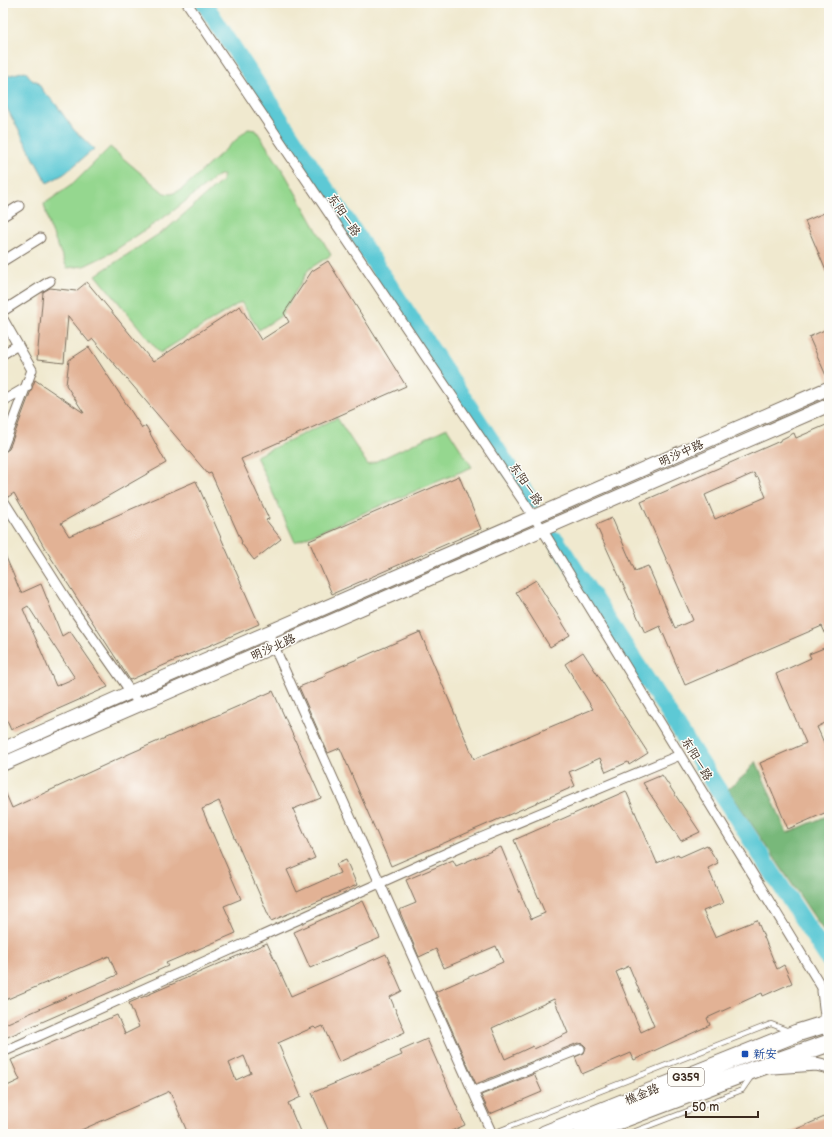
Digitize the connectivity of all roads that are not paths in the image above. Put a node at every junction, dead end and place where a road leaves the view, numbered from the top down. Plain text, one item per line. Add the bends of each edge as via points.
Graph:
1 (187, 3) edge
2 (19, 206) dead end
3 (3, 216) edge
4 (40, 238) dead end
5 (3, 262) edge
6 (50, 281) dead end
7 (3, 311) edge
8 (3, 318) edge
9 (18, 345) junction
10 (3, 354) edge
11 (27, 387) junction
12 (829, 388) edge
13 (3, 401) edge
14 (829, 405) edge
15 (3, 446) edge
16 (3, 500) edge
17 (534, 517) junction
18 (542, 529) junction
19 (268, 633) junction
20 (274, 646) junction
21 (131, 692) junction
22 (140, 705) junction
23 (3, 749) edge
24 (680, 755) junction
25 (3, 764) edge
26 (379, 883) junction
27 (827, 996) edge
28 (828, 1026) edge
29 (796, 1033) junction
30 (829, 1043) edge
31 (580, 1050) dead end
32 (3, 1052) edge
33 (829, 1067) edge
34 (755, 1069) junction
35 (473, 1092) junction
36 (491, 1134) edge
37 (545, 1134) edge
38 (583, 1134) edge
39 (628, 1134) edge

1 - 17 street, 东阳一路
2 - 3 street
4 - 5 street
6 - 7 street
8 - 9 street
9 - 10 street
9 - 11 street via 32,370
11 - 13 street
11 - 15 street
12 - 17 street, 明沙中路
14 - 18 street, 明沙中路
16 - 21 street via 74,611
17 - 18 street, 东阳一路
17 - 19 street, 明沙北路
18 - 20 street, 明沙北路
18 - 24 street, 东阳一路
19 - 20 street
19 - 21 street, 明沙北路
20 - 22 street, 明沙北路
20 - 26 street
21 - 22 street
21 - 23 street, 明沙北路
22 - 25 street, 明沙北路
24 - 26 street
24 - 27 street, 东阳一路
26 - 32 street
26 - 35 street
27 - 28 street
28 - 29 highway, 樵金路 / G359
29 - 36 lane via 771,1024
29 - 37 highway, 樵金路 / G359
30 - 34 highway, 樵金路 / G359
31 - 35 street
33 - 34 street via 816,1064
34 - 38 highway, 樵金路 / G359
34 - 39 lane via 742,1090
35 - 36 street

